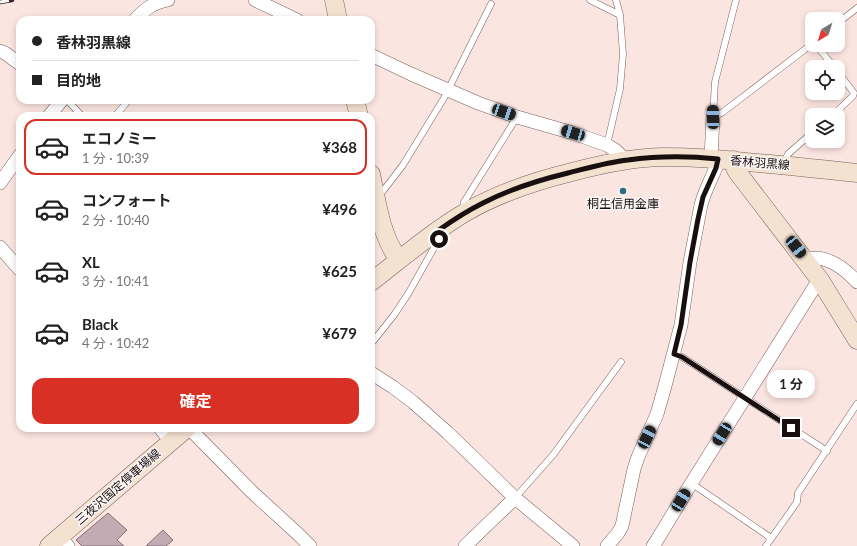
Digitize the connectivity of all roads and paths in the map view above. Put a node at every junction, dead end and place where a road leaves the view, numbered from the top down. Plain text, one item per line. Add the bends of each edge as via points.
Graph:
1 (168, 0) edge
2 (255, 0) edge
3 (334, 0) edge
4 (590, 0) edge
5 (616, 0) edge
6 (736, 0) edge
7 (491, 4) dead end
8 (857, 8) edge
9 (620, 15) junction
10 (139, 16) edge
11 (289, 16) edge
12 (337, 16) edge
13 (845, 17) edge
14 (805, 49) edge
15 (0, 51) edge
16 (822, 52) edge
17 (375, 57) edge
18 (828, 60) edge
19 (16, 61) edge
20 (845, 81) edge
21 (448, 91) junction
22 (59, 104) edge
23 (69, 104) edge
24 (126, 104) edge
25 (840, 108) edge
26 (52, 112) edge
27 (78, 112) edge
28 (118, 112) edge
29 (517, 117) junction
30 (713, 117) junction
31 (805, 139) edge
32 (607, 145) junction
33 (721, 159) junction
34 (626, 160) junction
35 (16, 161) edge
36 (782, 165) junction
37 (857, 173) edge
38 (0, 183) edge
39 (375, 203) edge
40 (465, 213) junction
41 (439, 230) junction
42 (0, 247) edge
43 (400, 260) junction
44 (805, 260) junction
45 (16, 265) edge
46 (375, 279) edge
47 (820, 280) junction
48 (857, 282) edge
49 (375, 339) edge
50 (857, 340) edge
51 (674, 354) junction
52 (621, 362) dead end
53 (375, 376) edge
54 (744, 397) junction
55 (857, 404) edge
56 (192, 432) edge
57 (166, 434) edge
58 (826, 450) junction
59 (691, 484) junction
60 (515, 498) junction
61 (771, 538) junction
62 (59, 543) edge
63 (310, 546) edge
64 (465, 546) edge
65 (574, 546) edge
66 (607, 546) edge
67 (653, 546) edge
68 (766, 546) edge

1 - 10 street via 148,7
2 - 11 street
3 - 12 main road
4 - 9 lane
5 - 9 lane
6 - 30 lane via 715,82
7 - 21 lane
8 - 13 lane
9 - 32 lane via 623,54 620,89
14 - 30 lane
15 - 19 street
16 - 18 lane
17 - 21 street
20 - 25 lane via 854,93
21 - 29 street
21 - 39 lane
22 - 26 street
23 - 27 lane
24 - 28 lane
29 - 32 street
29 - 40 lane via 464,202
30 - 33 street
31 - 36 lane via 788,154
32 - 34 street
33 - 34 main road, 香林羽黒線 via 664,157
33 - 36 main road, 香林羽黒線
33 - 44 main road via 735,168
33 - 51 street via 703,197 699,212
34 - 40 main road, 香林羽黒線 via 516,188
35 - 38 street
36 - 37 main road, 香林羽黒線
39 - 43 main road via 392,250
40 - 41 main road, 香林羽黒線
41 - 43 main road, 香林羽黒線
41 - 49 lane via 439,239 408,294
42 - 45 street
43 - 46 main road
44 - 47 main road
44 - 48 street via 827,260 846,271
47 - 50 main road
47 - 54 street
51 - 54 lane
51 - 66 street via 657,414 634,469 622,526
52 - 60 lane via 553,455
53 - 60 street via 413,402
54 - 58 lane
54 - 59 street
55 - 58 lane
56 - 63 street
57 - 62 main road, 三夜沢国定停車場線
58 - 61 lane via 798,493 797,502
59 - 61 lane
59 - 67 street
60 - 64 street
60 - 65 street
61 - 68 lane

